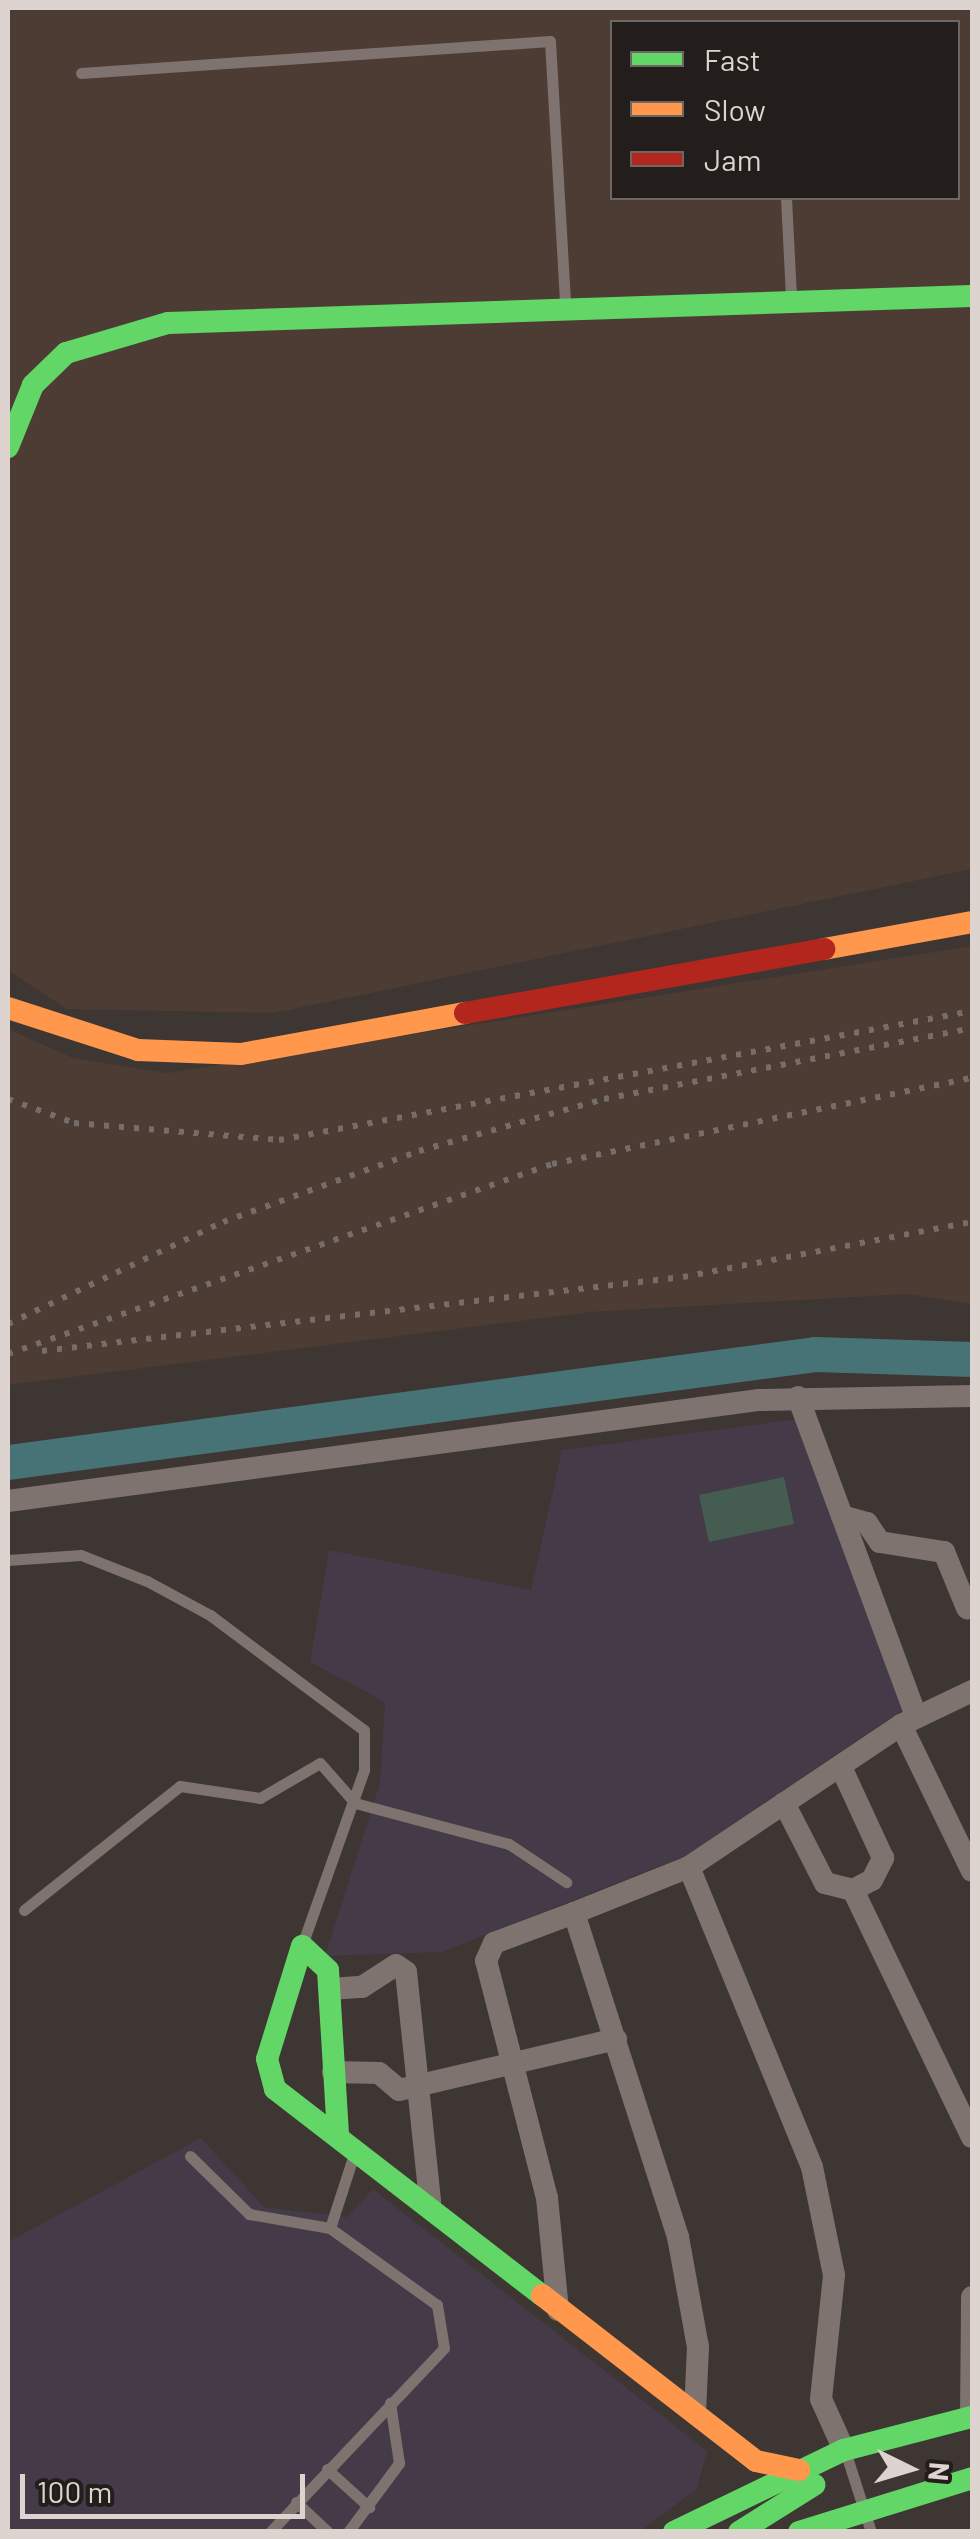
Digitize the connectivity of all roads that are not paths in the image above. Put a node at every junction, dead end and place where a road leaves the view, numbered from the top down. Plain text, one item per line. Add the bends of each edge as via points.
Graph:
1 (81, 73) dead end
2 (786, 200) edge
3 (972, 296) edge
4 (790, 298) junction
5 (566, 305) junction
6 (8, 447) edge
7 (972, 922) edge
8 (8, 1008) edge
9 (972, 1396) edge
10 (798, 1397) junction
11 (8, 1500) edge
12 (842, 1516) junction
13 (8, 1560) edge
14 (968, 1608) dead end
15 (972, 1691) edge
16 (909, 1721) junction
17 (841, 1767) junction
18 (355, 1803) junction
19 (784, 1803) junction
20 (690, 1867) junction
21 (972, 1871) edge
22 (566, 1882) dead end
23 (853, 1890) junction
24 (24, 1910) dead end
25 (574, 1912) junction
26 (302, 1946) junction
27 (330, 1989) junction
28 (616, 2039) junction
29 (515, 2069) junction
30 (333, 2072) junction
31 (424, 2086) junction
32 (972, 2137) edge
33 (348, 2140) junction
34 (190, 2156) dead end
35 (430, 2202) junction
36 (330, 2228) junction
37 (972, 2297) edge
38 (558, 2310) junction
39 (390, 2403) junction
40 (695, 2412) junction
41 (972, 2425) edge
42 (850, 2460) junction
43 (327, 2468) junction
44 (806, 2478) junction
45 (972, 2478) edge
46 (296, 2502) junction
47 (369, 2508) junction
48 (868, 2520) edge
49 (829, 2526) edge
50 (270, 2532) edge
51 (328, 2532) edge
52 (348, 2532) edge
53 (674, 2532) edge
54 (739, 2532) edge
55 (799, 2532) edge

1 - 5 lane via 550,41
2 - 4 lane
3 - 4 street
4 - 5 street
5 - 6 street via 112,333 66,353 33,385
7 - 8 street via 240,1054 138,1050
9 - 10 street
10 - 11 street
10 - 12 street
12 - 14 street via 867,1524 880,1542 944,1552
12 - 16 street
13 - 18 lane via 62,1554 104,1563 260,1649 364,1730
15 - 16 street
16 - 17 street
16 - 21 street
17 - 19 street
17 - 23 street via 884,1858 872,1880
18 - 22 lane via 509,1844
18 - 24 lane via 320,1763 260,1798 180,1786
18 - 26 lane
19 - 20 street
19 - 23 street via 824,1883
20 - 25 street
20 - 42 street via 812,2167 834,2275 821,2398
23 - 32 street
25 - 28 street
25 - 29 street via 487,1949
26 - 27 street via 325,1962
26 - 33 street via 267,2076
27 - 30 street
27 - 31 street via 362,1987 403,1967
28 - 29 street
28 - 40 street via 691,2295
29 - 31 street
29 - 38 street via 547,2198
30 - 31 street via 379,2073 392,2090
30 - 33 street
31 - 35 street
33 - 35 street
33 - 36 lane
34 - 36 lane via 249,2214
35 - 38 street
36 - 39 lane via 428,2295 445,2318 438,2359
37 - 41 street via 964,2378
38 - 40 street
39 - 43 lane
39 - 47 lane via 400,2463
40 - 44 street via 756,2460
41 - 42 street
42 - 44 street
42 - 48 lane
43 - 46 lane
43 - 47 lane
44 - 49 lane
44 - 53 street
44 - 54 street
45 - 48 street
46 - 50 lane
46 - 51 lane
47 - 52 lane
48 - 49 street
49 - 55 street

